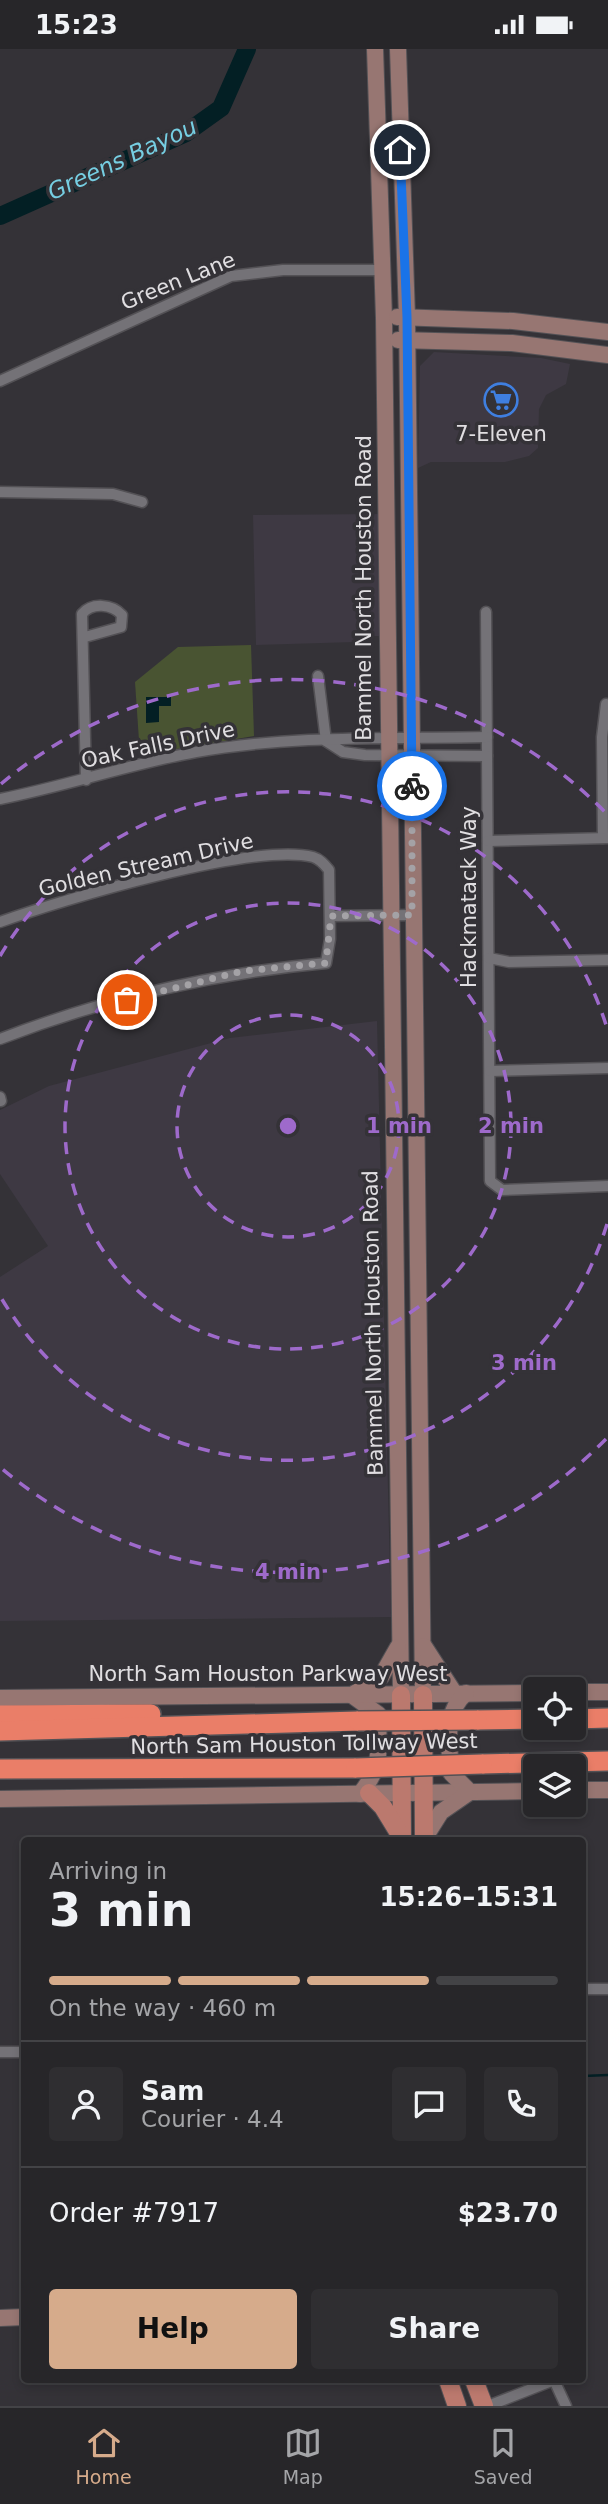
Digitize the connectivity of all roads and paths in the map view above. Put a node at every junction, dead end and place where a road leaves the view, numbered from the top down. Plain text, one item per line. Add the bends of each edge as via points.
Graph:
1 (375, 49) edge
2 (398, 49) edge
3 (378, 150) junction
4 (400, 150) junction
5 (382, 270) junction
6 (407, 317) junction
7 (384, 318) junction
8 (569, 326) junction
9 (608, 332) edge
10 (407, 340) junction
11 (385, 341) junction
12 (564, 347) junction
13 (608, 355) edge
14 (0, 381) edge
15 (0, 492) edge
16 (142, 502) dead end
17 (387, 532) junction
18 (410, 532) junction
19 (486, 612) dead end
20 (85, 636) dead end
21 (318, 676) dead end
22 (606, 704) dead end
23 (487, 737) junction
24 (412, 738) junction
25 (388, 739) junction
26 (326, 741) junction
27 (388, 756) junction
28 (412, 756) junction
29 (487, 756) junction
30 (86, 780) junction
31 (0, 799) edge
32 (605, 838) edge
33 (488, 841) junction
34 (390, 915) junction
35 (412, 915) junction
36 (331, 916) junction
37 (0, 922) edge
38 (489, 958) junction
39 (608, 960) edge
40 (0, 1039) edge
41 (608, 1068) edge
42 (490, 1071) junction
43 (394, 1185) junction
44 (608, 1186) edge
45 (416, 1187) junction
46 (397, 1370) junction
47 (419, 1370) junction
48 (400, 1641) junction
49 (423, 1644) junction
50 (586, 1692) edge
51 (608, 1692) edge
52 (461, 1693) junction
53 (523, 1693) edge
54 (351, 1695) junction
55 (401, 1695) junction
56 (424, 1695) junction
57 (0, 1698) edge
58 (0, 1715) edge
59 (608, 1718) edge
60 (523, 1719) edge
61 (586, 1719) edge
62 (313, 1722) junction
63 (0, 1731) edge
64 (608, 1761) edge
65 (0, 1769) edge
66 (201, 1769) junction
67 (0, 1781) edge
68 (586, 1790) edge
69 (608, 1790) edge
70 (523, 1791) edge
71 (470, 1792) junction
72 (365, 1793) junction
73 (402, 1793) junction
74 (424, 1793) junction
75 (0, 1798) edge
76 (400, 1837) edge
77 (402, 1837) edge
78 (424, 1837) edge
79 (426, 1837) edge
80 (586, 1989) edge
81 (608, 1989) edge
82 (0, 2052) edge
83 (21, 2052) edge
84 (21, 2317) edge
85 (0, 2318) edge
86 (449, 2383) edge
87 (475, 2383) edge
88 (546, 2383) edge
89 (555, 2383) edge
90 (457, 2406) edge
91 (486, 2406) edge
92 (566, 2406) edge

1 - 3 main road, Bammel North Houston Road
2 - 4 main road
3 - 4 main road
3 - 5 main road, Bammel North Houston Road
4 - 6 main road
5 - 7 main road, Bammel North Houston Road
5 - 14 street, Green Lane via 234,275
6 - 7 main road
6 - 8 main road
6 - 10 main road
7 - 11 main road, Bammel North Houston Road
8 - 9 main road
8 - 12 main road
10 - 11 main road
10 - 12 main road
10 - 18 main road
11 - 17 main road, Bammel North Houston Road
12 - 13 main road
15 - 16 street via 103,493
17 - 18 main road
17 - 25 main road, Bammel North Houston Road
18 - 24 main road
19 - 23 street, Hackmatack Way
20 - 30 street
21 - 26 street
22 - 32 street via 602,737
23 - 24 street, Oak Falls Drive
23 - 29 street, Hackmatack Way
24 - 25 street, Oak Falls Drive
24 - 28 main road
25 - 26 street, Oak Falls Drive
25 - 27 main road, Bammel North Houston Road
26 - 27 street, Oak Falls Drive via 343,752
26 - 30 street, Oak Falls Drive via 195,752
27 - 28 street, Oak Falls Drive
27 - 34 main road, Bammel North Houston Road
28 - 29 street, Oak Falls Drive
28 - 35 main road
29 - 33 street, Hackmatack Way
30 - 31 street, Oak Falls Drive
32 - 33 street
33 - 38 street, Hackmatack Way
34 - 35 street
34 - 36 street
34 - 43 main road, Bammel North Houston Road
35 - 45 main road
36 - 37 street, Golden Stream Drive via 329,870 312,857 280,855 158,877
36 - 40 street, Golden Stream Drive via 326,963 206,979
38 - 39 street via 509,962
38 - 42 street, Hackmatack Way
41 - 42 street
42 - 44 street, Hackmatack Way via 490,1181 502,1190
43 - 45 main road
43 - 46 main road, Bammel North Houston Road
45 - 47 main road
46 - 47 main road
46 - 48 main road, Bammel North Houston Road
47 - 49 main road
48 - 54 main road via 381,1677
48 - 55 main road, Bammel North Houston Road
49 - 52 main road
49 - 56 main road
50 - 51 main road
52 - 53 main road, North Sam Houston Parkway West
52 - 56 main road, North Sam Houston Parkway West
52 - 71 main road via 449,1715 451,1773
54 - 55 main road, North Sam Houston Parkway West
54 - 57 main road, North Sam Houston Parkway West
54 - 72 main road via 378,1714 378,1762
55 - 56 main road, North Sam Houston Parkway West
55 - 73 main road, Bammel North Houston Road
56 - 74 main road
58 - 62 highway via 143,1713
59 - 61 highway
60 - 62 highway, North Sam Houston Tollway West, bridge
62 - 63 highway, North Sam Houston Tollway West
64 - 66 highway, North Sam Houston Tollway West, bridge
65 - 66 highway, North Sam Houston Tollway West
66 - 67 highway
68 - 69 main road
70 - 71 main road
71 - 74 main road
71 - 79 main road via 442,1812
72 - 73 main road
72 - 75 main road
72 - 76 main road via 383,1807
73 - 74 main road
73 - 77 main road, Bammel North Houston Road
74 - 78 main road
80 - 81 street
82 - 83 street
84 - 85 main road
86 - 90 main road
87 - 91 main road
88 - 91 street
89 - 92 street

